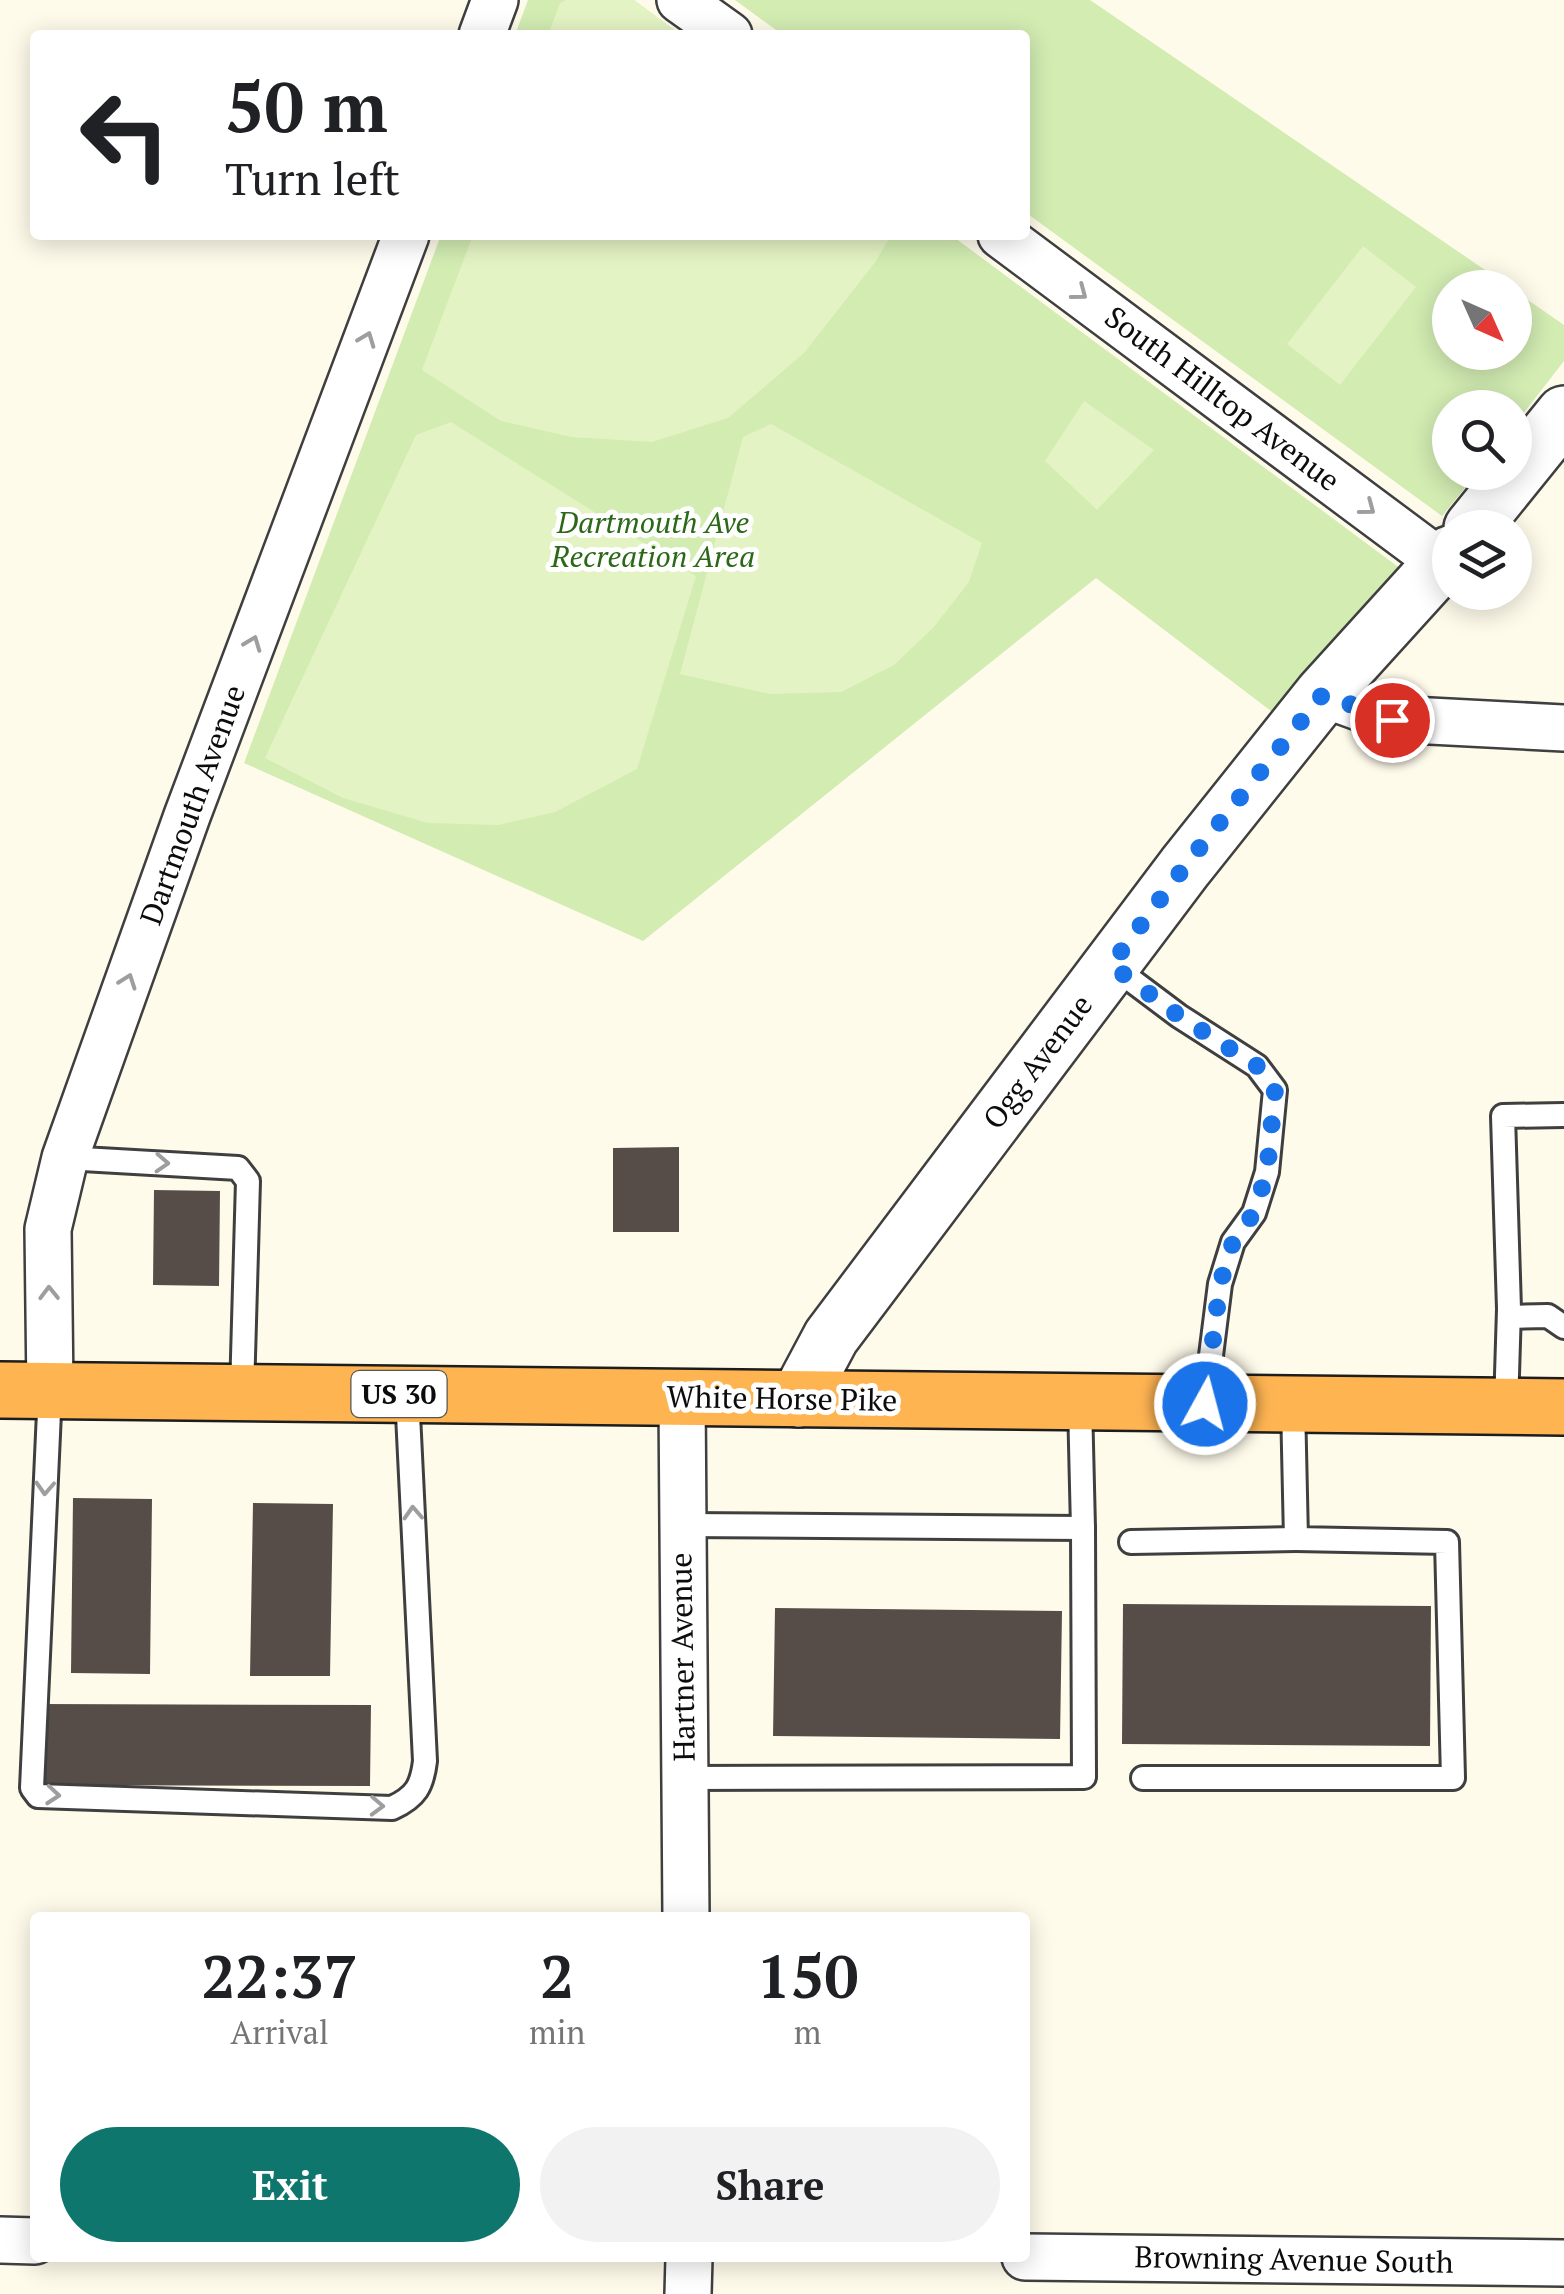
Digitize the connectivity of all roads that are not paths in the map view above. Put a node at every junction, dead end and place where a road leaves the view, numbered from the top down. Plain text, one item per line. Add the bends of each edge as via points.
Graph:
1 (495, 0) edge
2 (680, 0) edge
3 (484, 30) edge
4 (722, 30) edge
5 (404, 240) edge
6 (1008, 240) edge
7 (1564, 414) edge
8 (1486, 510) edge
9 (1432, 533) edge
10 (1432, 574) edge
11 (1323, 694) junction
12 (1564, 728) edge
13 (1111, 965) junction
14 (1564, 1115) edge
15 (65, 1158) junction
16 (1509, 1317) junction
17 (1564, 1327) edge
18 (25, 1390) edge
19 (242, 1392) junction
20 (407, 1394) junction
21 (682, 1397) junction
22 (798, 1399) junction
23 (1080, 1403) junction
24 (1205, 1404) junction
25 (1293, 1404) junction
26 (1506, 1406) junction
27 (1564, 1407) edge
28 (682, 1525) junction
29 (1083, 1528) junction
30 (1296, 1539) junction
31 (1131, 1542) dead end
32 (684, 1778) junction
33 (1142, 1778) dead end
34 (686, 1912) edge
35 (0, 2240) edge
36 (30, 2241) edge
37 (1030, 2257) edge
38 (688, 2262) edge
39 (1564, 2264) edge
40 (688, 2294) edge

1 - 3 street
2 - 4 street
15 -> 5 street, Dartmouth Avenue
6 -> 9 street, South Hilltop Avenue
7 - 8 street, Ogg Avenue
10 - 11 street, Ogg Avenue
11 - 12 street via 1392,720
11 - 13 street, Ogg Avenue
13 - 22 street, Ogg Avenue via 831,1336
13 - 24 lane via 1257,1066 1275,1090 1267,1172 1220,1284
14 - 16 lane via 1503,1116
18 -> 15 street, Dartmouth Avenue
15 -> 19 lane via 238,1168 248,1181
16 - 17 lane via 1548,1316
16 - 26 lane
18 - 19 highway, White Horse Pike / US 30
18 -> 20 lane via 34,1792 392,1808 415,1793 425,1761
19 - 20 highway, White Horse Pike / US 30
20 - 21 highway, White Horse Pike / US 30
21 - 22 highway, White Horse Pike / US 30
21 - 28 street, Hartner Avenue
22 - 23 highway, White Horse Pike / US 30
23 - 24 highway, White Horse Pike / US 30
23 - 29 lane
24 - 25 highway, White Horse Pike / US 30
25 - 26 highway, White Horse Pike / US 30
25 - 30 lane
26 - 27 highway, White Horse Pike / US 30
28 - 29 lane
28 - 32 street, Hartner Avenue
29 - 32 lane via 1084,1777
30 - 31 lane
30 - 33 lane via 1448,1542 1453,1778
32 - 34 street, Hartner Avenue
35 - 36 street
37 - 39 street, Browning Avenue South
38 - 40 street

